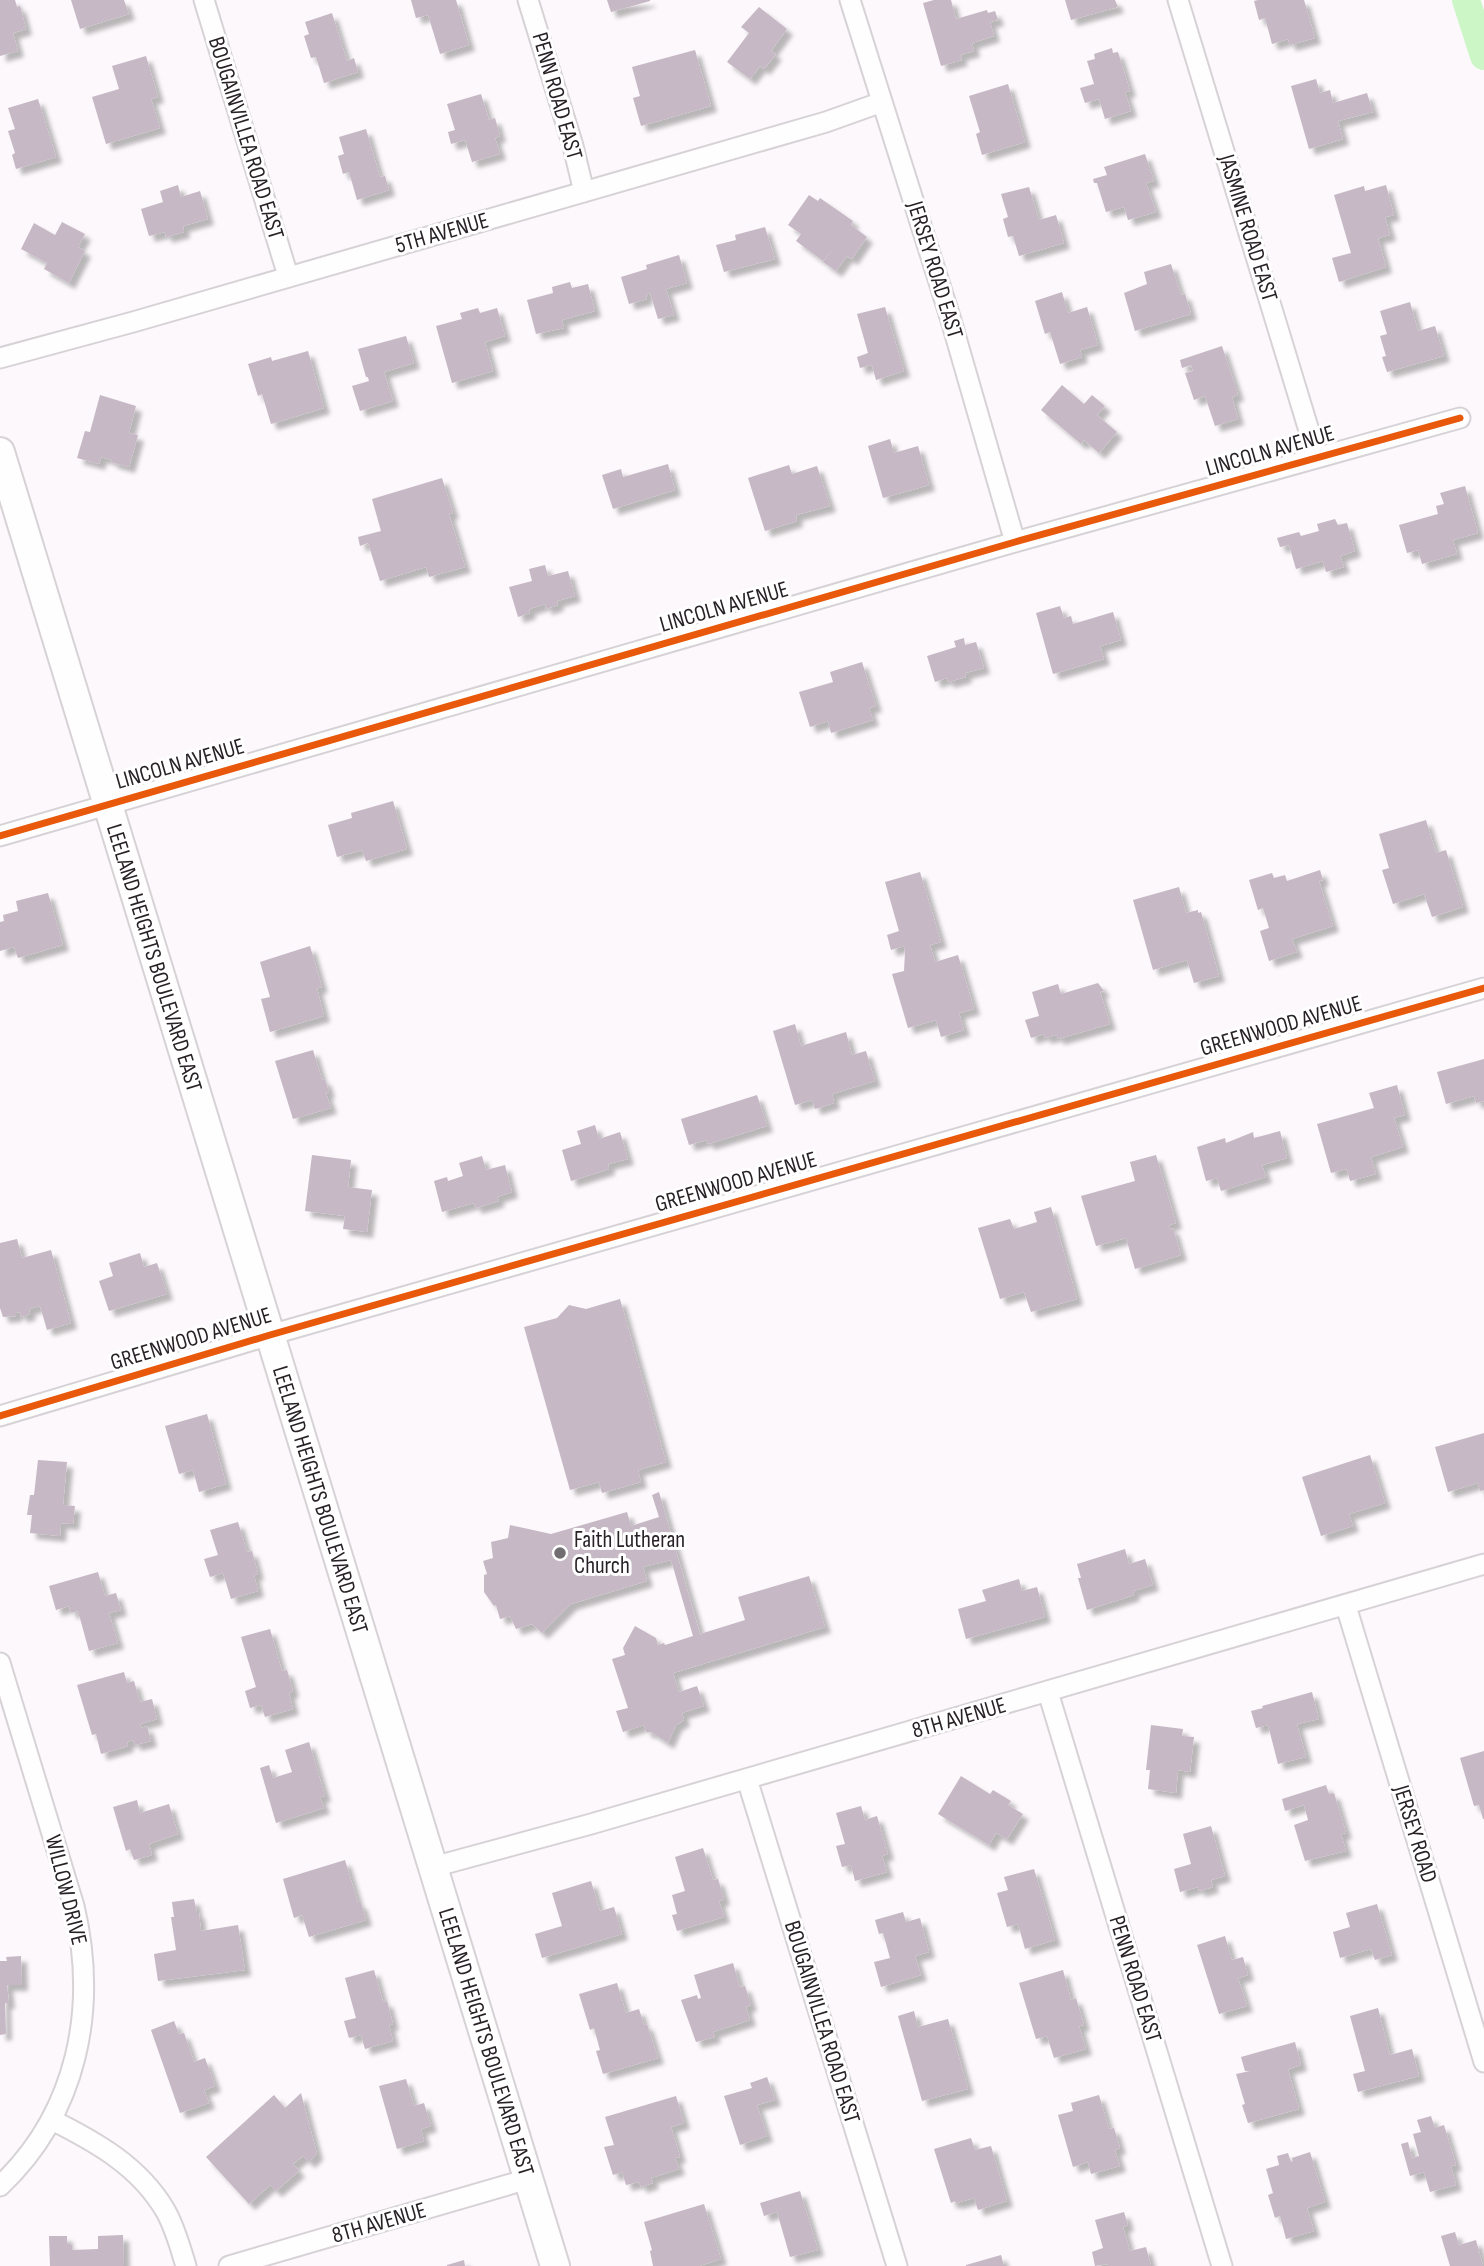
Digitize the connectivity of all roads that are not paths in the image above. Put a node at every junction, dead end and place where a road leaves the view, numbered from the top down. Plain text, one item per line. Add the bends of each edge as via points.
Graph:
1 (204, 0) edge
2 (528, 0) edge
3 (850, 0) edge
4 (1178, 0) edge
5 (882, 102) junction
6 (584, 192) junction
7 (288, 276) junction
8 (0, 358) edge
9 (1460, 418) dead end
10 (0, 452) edge
11 (1317, 457) junction
12 (1015, 542) junction
13 (107, 805) junction
14 (0, 836) edge
15 (1484, 988) edge
16 (270, 1335) junction
17 (0, 1416) edge
18 (1484, 1564) edge
19 (1346, 1606) junction
20 (0, 1663) edge
21 (1048, 1692) junction
22 (747, 1779) junction
23 (433, 1867) junction
24 (1484, 2062) edge
25 (52, 2120) junction
26 (528, 2179) junction
27 (0, 2186) edge
28 (186, 2266) edge
29 (229, 2266) edge
30 (555, 2266) edge
31 (897, 2266) edge
32 (1222, 2266) edge

1 - 7 street, BOUGAINVILLEA ROAD EAST
2 - 6 street, PENN ROAD EAST
3 - 5 street, JERSEY ROAD EAST
4 - 11 street, JASMINE ROAD EAST
5 - 6 street, 5TH AVENUE
5 - 12 street, JERSEY ROAD EAST
6 - 7 street, 5TH AVENUE
7 - 8 street, 5TH AVENUE
9 - 11 street, LINCOLN AVENUE
10 - 13 main road, LEELAND HEIGHTS BOULEVARD EAST
11 - 12 street, LINCOLN AVENUE
12 - 13 street, LINCOLN AVENUE
13 - 14 street, LINCOLN AVENUE
13 - 16 main road, LEELAND HEIGHTS BOULEVARD EAST
15 - 16 street, GREENWOOD AVENUE
16 - 17 street, GREENWOOD AVENUE
16 - 23 main road, LEELAND HEIGHTS BOULEVARD EAST
18 - 19 street, 8TH AVENUE
19 - 21 street, 8TH AVENUE
19 - 24 street, JERSEY ROAD
20 - 25 street, WILLOW DRIVE via 81,1937 85,1990 80,2035 67,2086
21 - 22 street, 8TH AVENUE
21 - 32 street, PENN ROAD EAST
22 - 23 street, 8TH AVENUE
22 - 31 street, BOUGAINVILLEA ROAD EAST
23 - 26 main road, LEELAND HEIGHTS BOULEVARD EAST
25 - 27 street, WILLOW DRIVE
25 - 28 street via 105,2148 149,2186 166,2212
26 - 29 street, 8TH AVENUE
26 - 30 main road, LEELAND HEIGHTS BOULEVARD EAST

